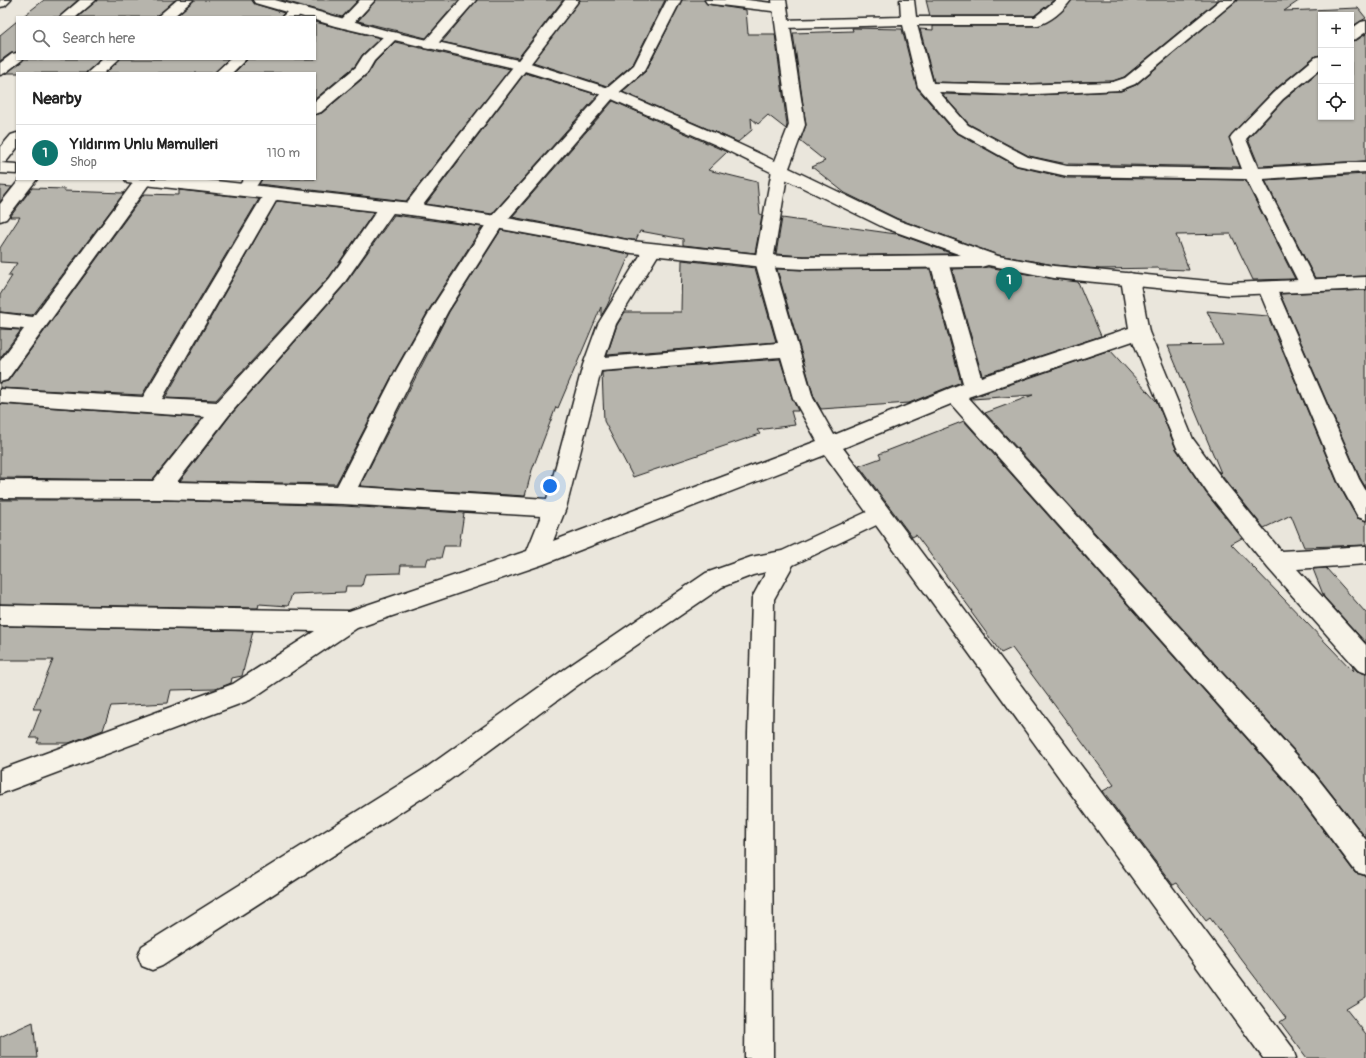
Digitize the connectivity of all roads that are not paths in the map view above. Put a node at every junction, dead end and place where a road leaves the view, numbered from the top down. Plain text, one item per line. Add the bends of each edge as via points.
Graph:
1 (4, 0) edge
2 (89, 0) edge
3 (186, 0) edge
4 (260, 0) edge
5 (368, 0) edge
6 (469, 0) edge
7 (572, 0) edge
8 (674, 0) edge
9 (712, 0) edge
10 (907, 0) edge
11 (1064, 0) edge
12 (1228, 0) edge
13 (0, 3) edge
14 (780, 4) edge
15 (293, 14) edge
16 (68, 16) edge
17 (165, 16) edge
18 (303, 16) edge
19 (316, 18) edge
20 (909, 21) junction
21 (345, 24) junction
22 (783, 24) junction
23 (1366, 25) edge
24 (1354, 34) edge
25 (392, 36) junction
26 (429, 45) junction
27 (16, 58) edge
28 (111, 60) edge
29 (238, 60) edge
30 (1318, 63) edge
31 (522, 65) junction
32 (0, 70) edge
33 (96, 72) edge
34 (224, 72) edge
35 (926, 87) junction
36 (610, 93) junction
37 (316, 108) edge
38 (16, 139) edge
39 (0, 158) edge
40 (0, 168) edge
41 (1366, 168) edge
42 (16, 169) edge
43 (780, 170) junction
44 (1252, 174) junction
45 (28, 180) edge
46 (138, 180) edge
47 (249, 184) edge
48 (272, 194) junction
49 (388, 207) junction
50 (411, 209) junction
51 (0, 215) edge
52 (496, 222) junction
53 (652, 250) junction
54 (995, 261) junction
55 (764, 262) junction
56 (939, 262) junction
57 (1130, 279) junction
58 (1366, 282) edge
59 (1308, 285) junction
60 (1267, 288) junction
61 (0, 320) edge
62 (37, 324) junction
63 (1139, 332) junction
64 (789, 350) junction
65 (593, 365) junction
66 (0, 374) edge
67 (964, 391) junction
68 (0, 396) edge
69 (148, 406) junction
70 (222, 410) junction
71 (829, 445) junction
72 (0, 490) edge
73 (159, 490) junction
74 (343, 494) junction
75 (555, 508) junction
76 (1366, 511) edge
77 (880, 514) junction
78 (1366, 556) edge
79 (536, 557) junction
80 (785, 559) junction
81 (1276, 561) junction
82 (0, 615) edge
83 (350, 621) junction
84 (1366, 662) edge
85 (0, 782) edge
86 (1366, 862) edge
87 (152, 956) dead end
88 (759, 1058) edge
89 (1281, 1058) edge

1 - 13 street
2 - 16 street
3 - 17 street
4 - 15 street
5 - 21 street
6 - 26 street
7 - 31 street
8 - 36 street via 640,67
9 - 14 street
10 - 20 street
11 - 20 street via 1038,21
12 - 35 street via 1130,82 1115,87 1016,90
14 - 22 street
15 - 18 street
19 - 21 street
20 - 22 street
20 - 35 street
21 - 25 street
22 - 43 street via 797,125
23 - 24 street
25 - 26 street
25 - 37 street via 368,59 362,70
26 - 31 street
27 - 32 street
28 - 33 street
29 - 34 street
30 - 44 street via 1278,96 1238,138
31 - 36 street
31 - 50 street
35 - 44 street via 962,128 1023,161 1067,171
36 - 43 street
36 - 52 street
38 - 39 street
40 - 42 street
41 - 44 street
43 - 54 street via 891,224
43 - 55 street
44 - 59 street
45 - 51 street
46 - 47 street
46 - 62 street
47 - 48 street
48 - 49 street
48 - 69 street
49 - 50 street
49 - 70 street via 336,282
50 - 52 street
52 - 53 street
52 - 74 street via 440,309
53 - 55 street
53 - 65 street via 607,324
54 - 56 street
54 - 57 street via 1054,272
55 - 56 street
55 - 64 street
56 - 67 street
57 - 60 street via 1229,289
57 - 63 street
58 - 59 street
59 - 60 street
60 - 76 street via 1349,481
61 - 62 street
62 - 66 street
63 - 67 street
63 - 81 street via 1184,442 1215,486
64 - 65 street
64 - 71 street via 803,398
65 - 75 street
67 - 71 street
67 - 86 street via 1306,784
68 - 69 street
69 - 70 street
70 - 73 street
71 - 77 street
71 - 79 street
72 - 73 street
73 - 74 street
74 - 75 street
75 - 79 street
77 - 80 lane
77 - 89 street
78 - 81 street
79 - 83 street
80 - 87 lane via 751,566 714,580 570,678 435,776
80 - 88 lane via 763,598
81 - 84 street
82 - 83 street
83 - 85 street via 241,692

